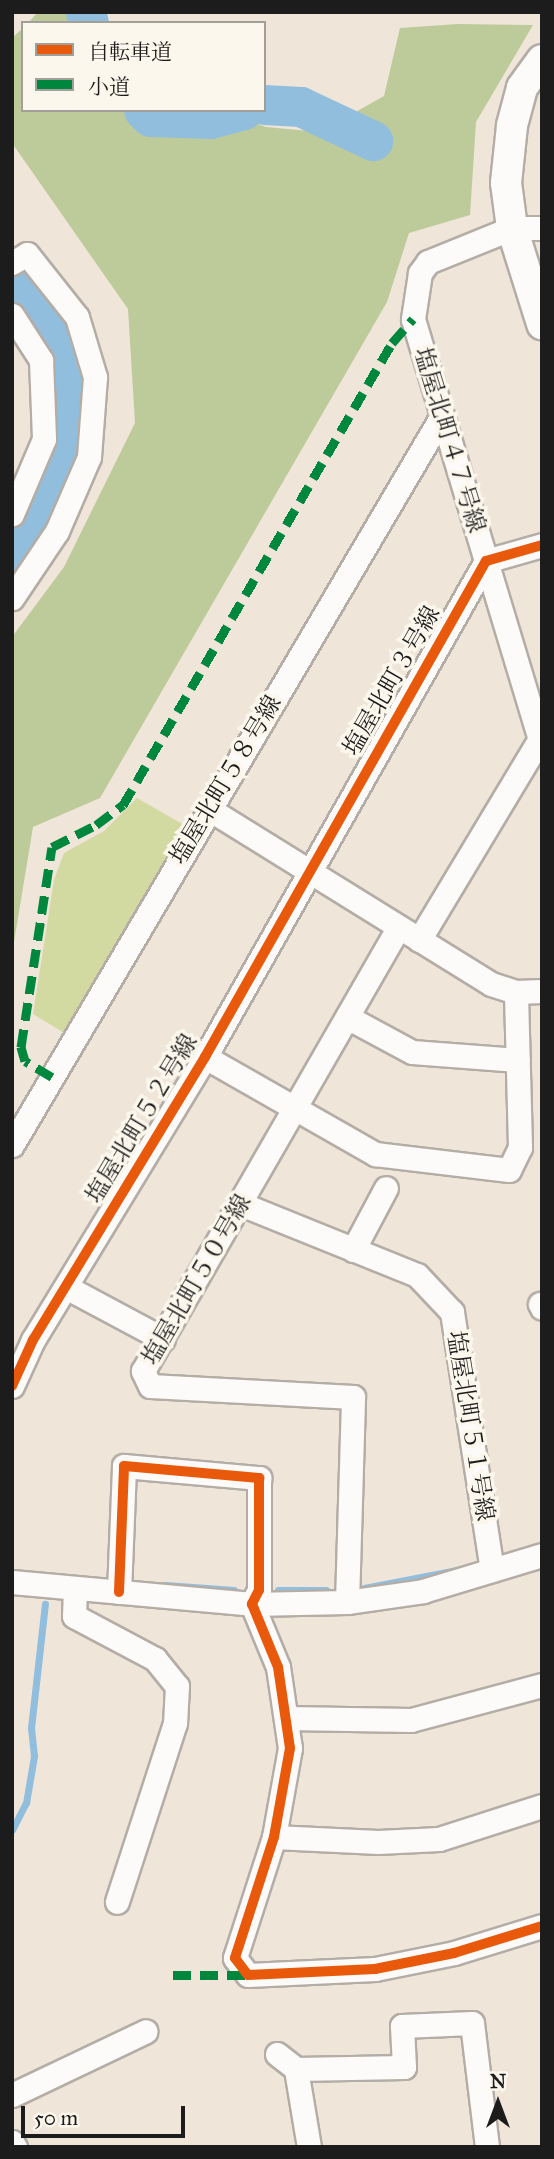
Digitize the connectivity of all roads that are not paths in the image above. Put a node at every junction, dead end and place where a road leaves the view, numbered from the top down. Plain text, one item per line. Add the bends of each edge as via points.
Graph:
1 (542, 60) edge
2 (512, 228) junction
3 (542, 228) edge
4 (12, 262) edge
5 (12, 314) edge
6 (542, 324) edge
7 (442, 416) junction
8 (12, 514) edge
9 (542, 545) edge
10 (486, 561) junction
11 (12, 597) edge
12 (541, 743) edge
13 (209, 809) junction
14 (306, 872) junction
15 (398, 928) junction
16 (419, 940) junction
17 (542, 991) edge
18 (516, 992) junction
19 (347, 1017) junction
20 (205, 1058) junction
21 (518, 1060) junction
22 (294, 1110) junction
23 (12, 1145) edge
24 (386, 1188) dead end
25 (241, 1203) junction
26 (353, 1250) junction
27 (66, 1287) junction
28 (163, 1339) junction
29 (12, 1386) edge
30 (542, 1555) edge
31 (492, 1570) junction
32 (12, 1582) edge
33 (75, 1588) junction
34 (119, 1592) junction
35 (347, 1602) junction
36 (252, 1604) junction
37 (542, 1685) edge
38 (286, 1718) junction
39 (542, 1806) edge
40 (274, 1837) junction
41 (117, 1902) dead end
42 (542, 1926) edge
43 (146, 2031) dead end
44 (277, 2054) dead end
45 (296, 2070) junction
46 (12, 2095) edge
47 (12, 2142) edge
48 (15, 2147) edge
49 (309, 2147) edge
50 (487, 2147) edge

1 - 2 street via 522,88 512,126 506,183
2 - 3 street
2 - 6 street
2 - 7 street, 塩屋北町４７号線 via 428,262 420,273 413,319
4 - 11 street via 27,254 77,317 95,377 89,457 57,531
5 - 8 street via 41,360 44,439
7 - 10 street, 塩屋北町４７号線
7 - 13 street, 塩屋北町５８号線
9 - 10 street
10 - 12 street, 塩屋北町４７号線
10 - 14 street, 塩屋北町３号線
12 - 16 street
13 - 14 street
13 - 23 street, 塩屋北町５８号線
14 - 15 street
14 - 20 street, 塩屋北町５２号線
15 - 16 street
15 - 19 street, 塩屋北町５０号線
16 - 18 street via 491,984
17 - 18 street
18 - 21 street
19 - 21 street via 412,1052
19 - 22 street, 塩屋北町５０号線
20 - 22 street
20 - 27 street, 塩屋北町５２号線
21 - 22 street via 520,1147 509,1170 375,1154
22 - 25 street, 塩屋北町５０号線
24 - 26 street
25 - 26 street, 塩屋北町５１号線
25 - 28 street, 塩屋北町５０号線
26 - 31 street, 塩屋北町５１号線 via 417,1275 452,1312
27 - 28 street
27 - 29 street, 塩屋北町５２号線
28 - 35 street, 塩屋北町５０号線 via 143,1371 150,1386 354,1397
30 - 31 street
31 - 35 street via 424,1591
32 - 33 street
33 - 34 street
33 - 41 street via 74,1616 155,1660 177,1686 175,1723
34 - 36 street
34 - 36 street via 124,1466 259,1478 259,1590
35 - 36 street
36 - 38 street via 278,1667
37 - 38 street via 411,1720
38 - 40 street via 290,1748
39 - 40 street via 439,1839 378,1842
40 - 42 street via 235,1958 248,1975 375,1969 454,1953
43 - 46 street
44 - 45 street
45 - 49 street
45 - 50 street via 404,2067 402,2026 472,2024
47 - 48 street

